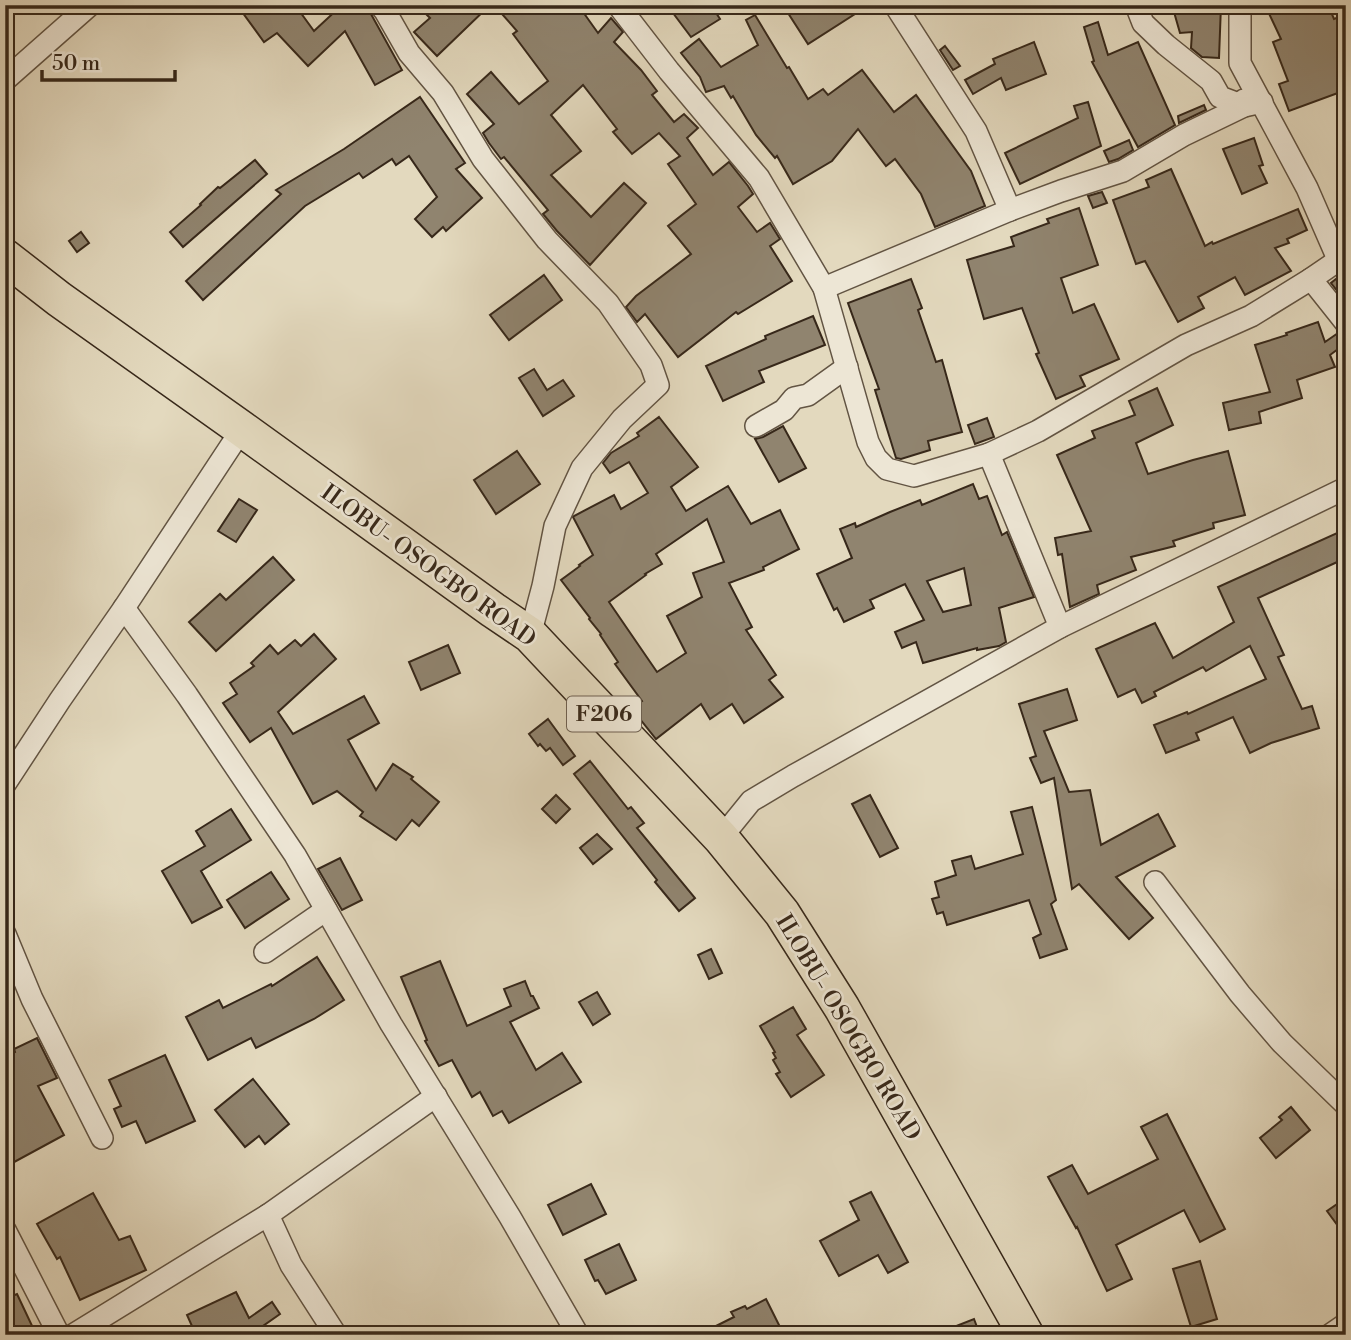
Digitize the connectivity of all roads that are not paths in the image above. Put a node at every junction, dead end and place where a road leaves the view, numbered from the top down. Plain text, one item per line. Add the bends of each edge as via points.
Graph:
1 (90, 5) edge
2 (380, 5) edge
3 (618, 5) edge
4 (895, 5) edge
5 (1136, 5) edge
6 (1240, 5) edge
7 (5, 80) edge
8 (1253, 104) junction
9 (1010, 210) junction
10 (5, 257) edge
11 (1342, 257) edge
12 (1311, 279) junction
13 (824, 288) junction
14 (1346, 323) edge
15 (848, 367) junction
16 (756, 426) dead end
17 (242, 429) junction
18 (989, 454) junction
19 (1346, 488) edge
20 (124, 608) junction
21 (1060, 627) junction
22 (530, 635) junction
23 (5, 784) edge
24 (721, 838) junction
25 (1155, 882) dead end
26 (327, 910) junction
27 (5, 934) edge
28 (265, 952) dead end
29 (436, 1096) junction
30 (1346, 1105) edge
31 (102, 1138) dead end
32 (268, 1215) junction
33 (5, 1230) edge
34 (1346, 1324) edge
35 (59, 1335) edge
36 (73, 1335) edge
37 (335, 1335) edge
38 (578, 1335) edge
39 (1026, 1335) edge
40 (1330, 1335) edge

1 - 7 street
2 - 22 street via 483,159 547,240 608,303 651,365 658,385 622,419 582,468 555,526
3 - 13 street via 759,178
4 - 9 street via 976,131
5 - 8 street via 1143,23 1211,81 1220,97
6 - 8 street via 1240,63
8 - 9 street via 1184,135 1124,171
8 - 11 street via 1307,188
9 - 13 street
10 - 17 main road, ILOBU- OSOGBO ROAD / F206
11 - 12 street
12 - 14 street
12 - 18 street via 1251,316 1186,345 1038,431
13 - 15 street
15 - 16 street
15 - 18 street via 869,442 887,469 914,476
17 - 20 street
17 - 22 main road, ILOBU- OSOGBO ROAD / F206
18 - 21 street
19 - 21 street
20 - 23 street
20 - 26 street via 295,855
21 - 24 street via 751,800
22 - 24 main road, ILOBU- OSOGBO ROAD / F206
24 - 39 main road, ILOBU- OSOGBO ROAD / F206 via 782,913 842,1008
25 - 30 street via 1282,1043
26 - 28 street
26 - 29 street
27 - 31 street via 32,999
29 - 32 street
29 - 38 street
32 - 36 street
32 - 37 street via 291,1265
33 - 35 street
34 - 40 street

